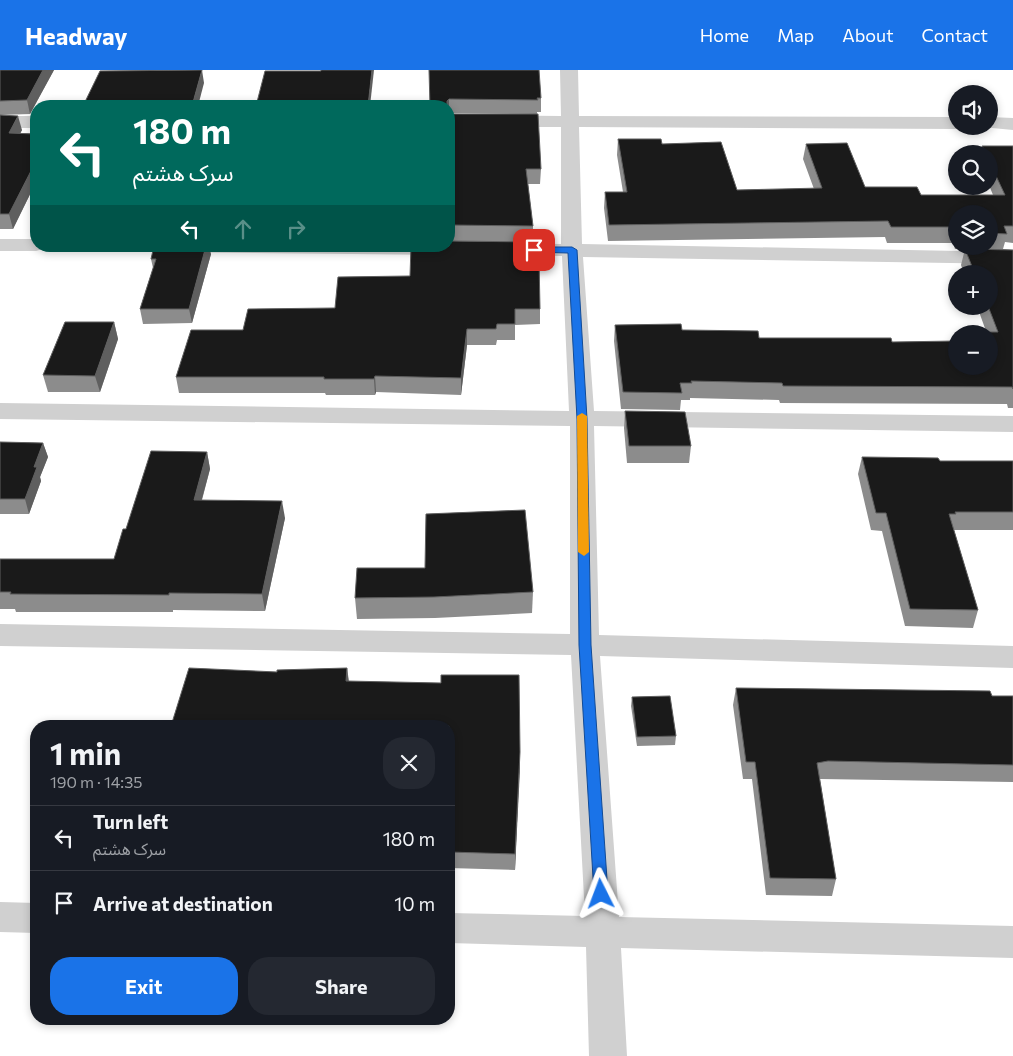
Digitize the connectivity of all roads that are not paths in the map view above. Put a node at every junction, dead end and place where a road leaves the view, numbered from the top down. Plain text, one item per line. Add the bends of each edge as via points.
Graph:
1 (569, 70) edge
2 (455, 121) edge
3 (571, 121) junction
4 (0, 122) edge
5 (30, 122) edge
6 (948, 123) edge
7 (998, 123) edge
8 (1013, 124) edge
9 (0, 245) edge
10 (30, 245) edge
11 (455, 249) edge
12 (572, 250) junction
13 (1013, 258) edge
14 (0, 411) edge
15 (582, 419) junction
16 (1013, 424) edge
17 (0, 635) edge
18 (585, 645) junction
19 (1013, 657) edge
20 (0, 917) edge
21 (30, 918) edge
22 (455, 928) edge
23 (603, 933) junction
24 (1013, 942) edge
25 (608, 1056) edge

1 - 3 street
2 - 3 street
3 - 6 street
3 - 12 street
4 - 5 street
7 - 8 street
9 - 10 street
11 - 12 street
12 - 13 street
12 - 15 street
14 - 15 street
15 - 16 street
15 - 18 street
17 - 18 street
18 - 19 street
18 - 23 street
20 - 21 street
22 - 23 street
23 - 24 street
23 - 25 street

